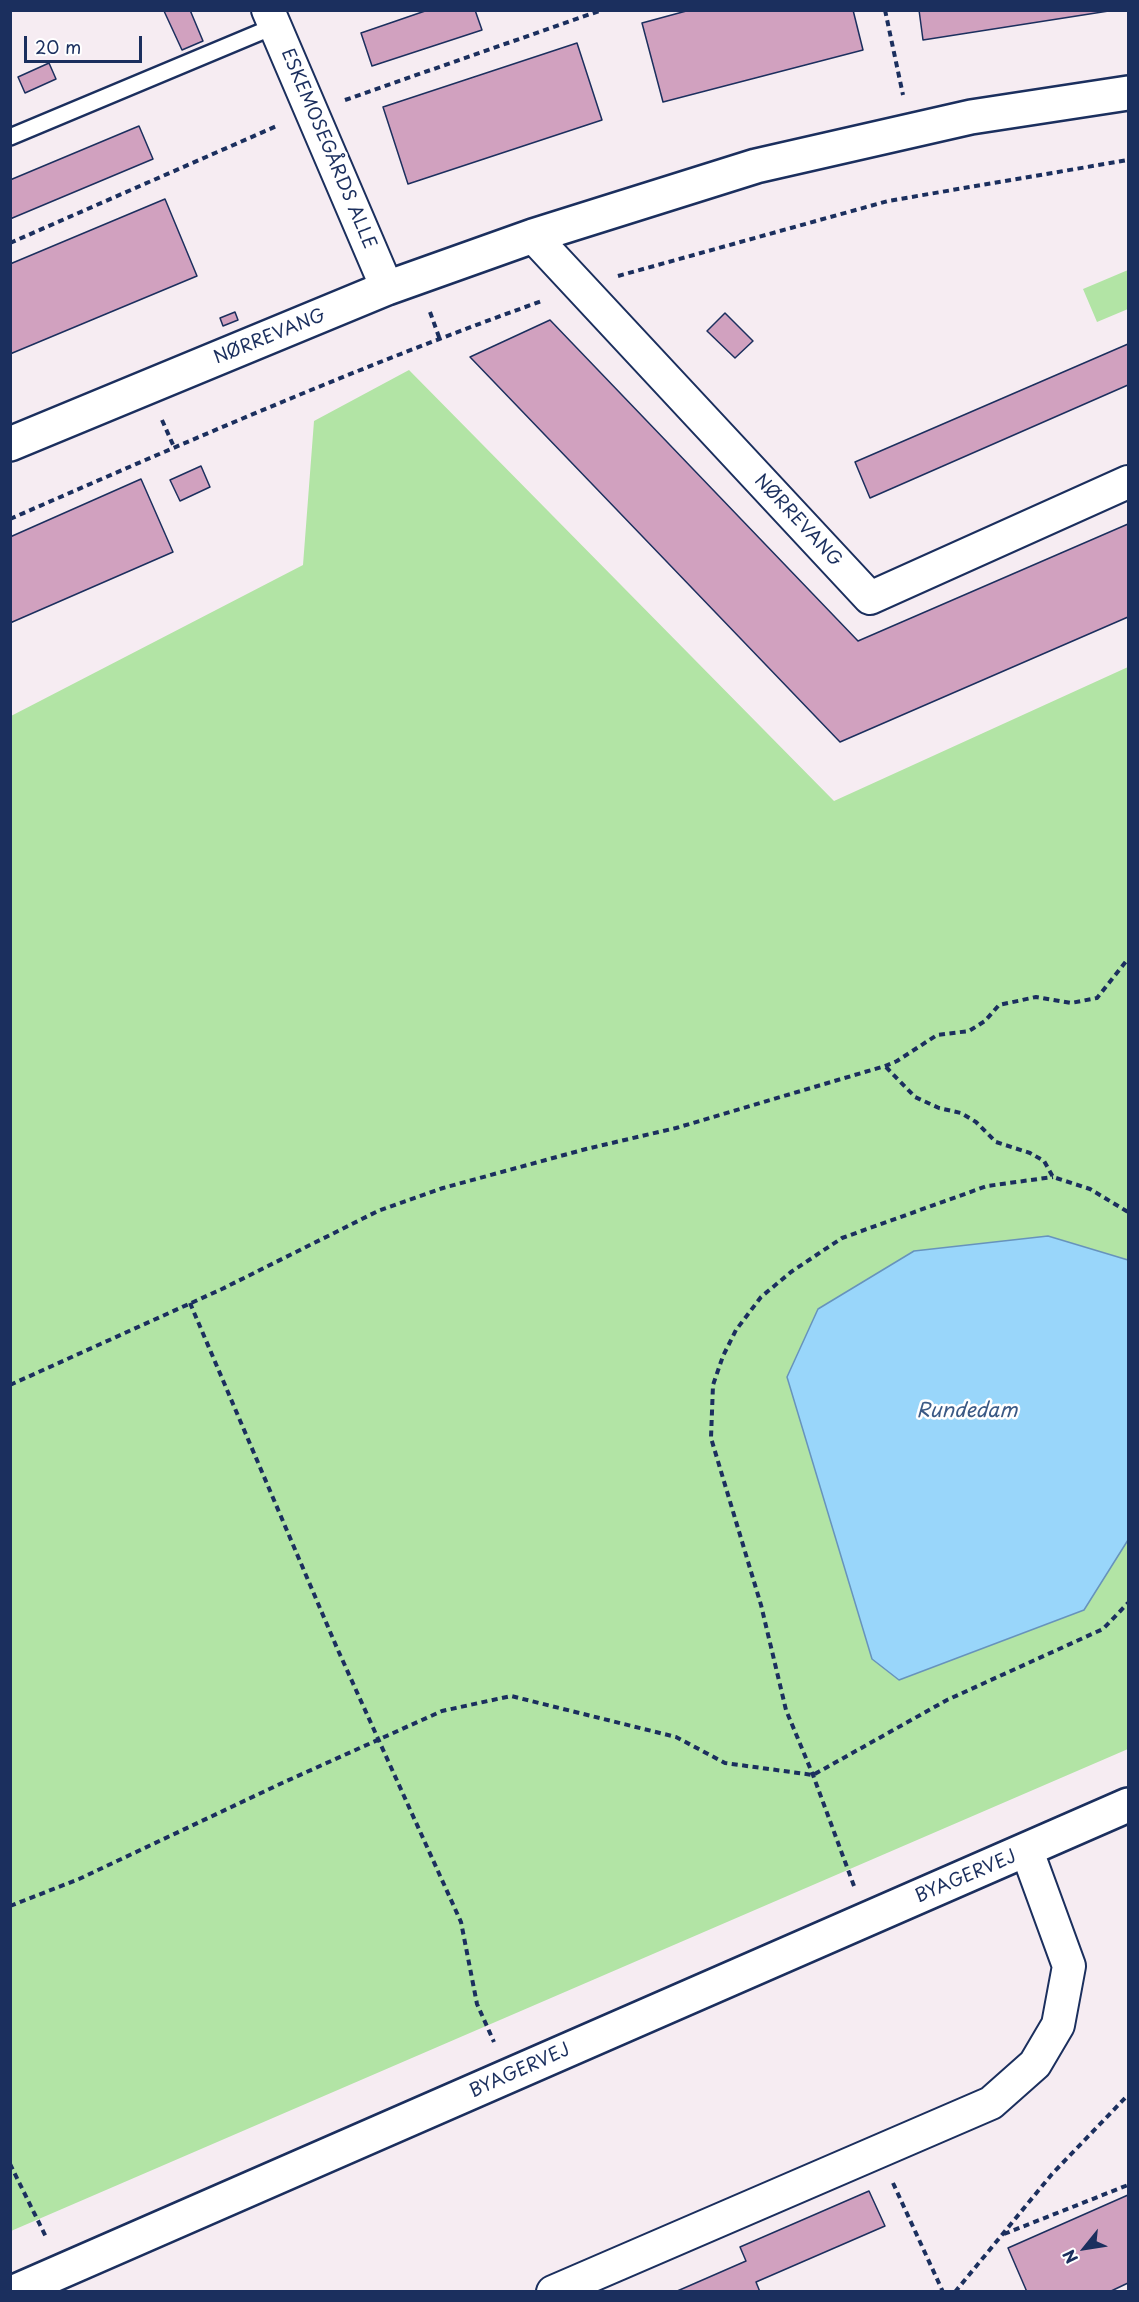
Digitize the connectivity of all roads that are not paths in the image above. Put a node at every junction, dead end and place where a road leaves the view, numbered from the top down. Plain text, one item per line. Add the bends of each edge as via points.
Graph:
1 (274, 16) edge
2 (1128, 93) edge
3 (10, 137) edge
4 (533, 236) junction
5 (387, 288) junction
6 (10, 444) edge
7 (1128, 482) edge
8 (1128, 1805) edge
9 (1027, 1851) junction
10 (14, 2292) edge
11 (553, 2292) edge

1 - 3 lane
1 - 5 street, ESKEMOSEGÅRDS ALLE
2 - 4 street, NØRREVANG via 971,117 756,165
4 - 5 street, NØRREVANG
4 - 7 street, NØRREVANG via 870,598
5 - 6 street, NØRREVANG
8 - 9 street, BYAGERVEJ
9 - 10 street, BYAGERVEJ
9 - 11 street, BYAGERVEJ via 1069,1966 1058,2025 1035,2064 991,2103

